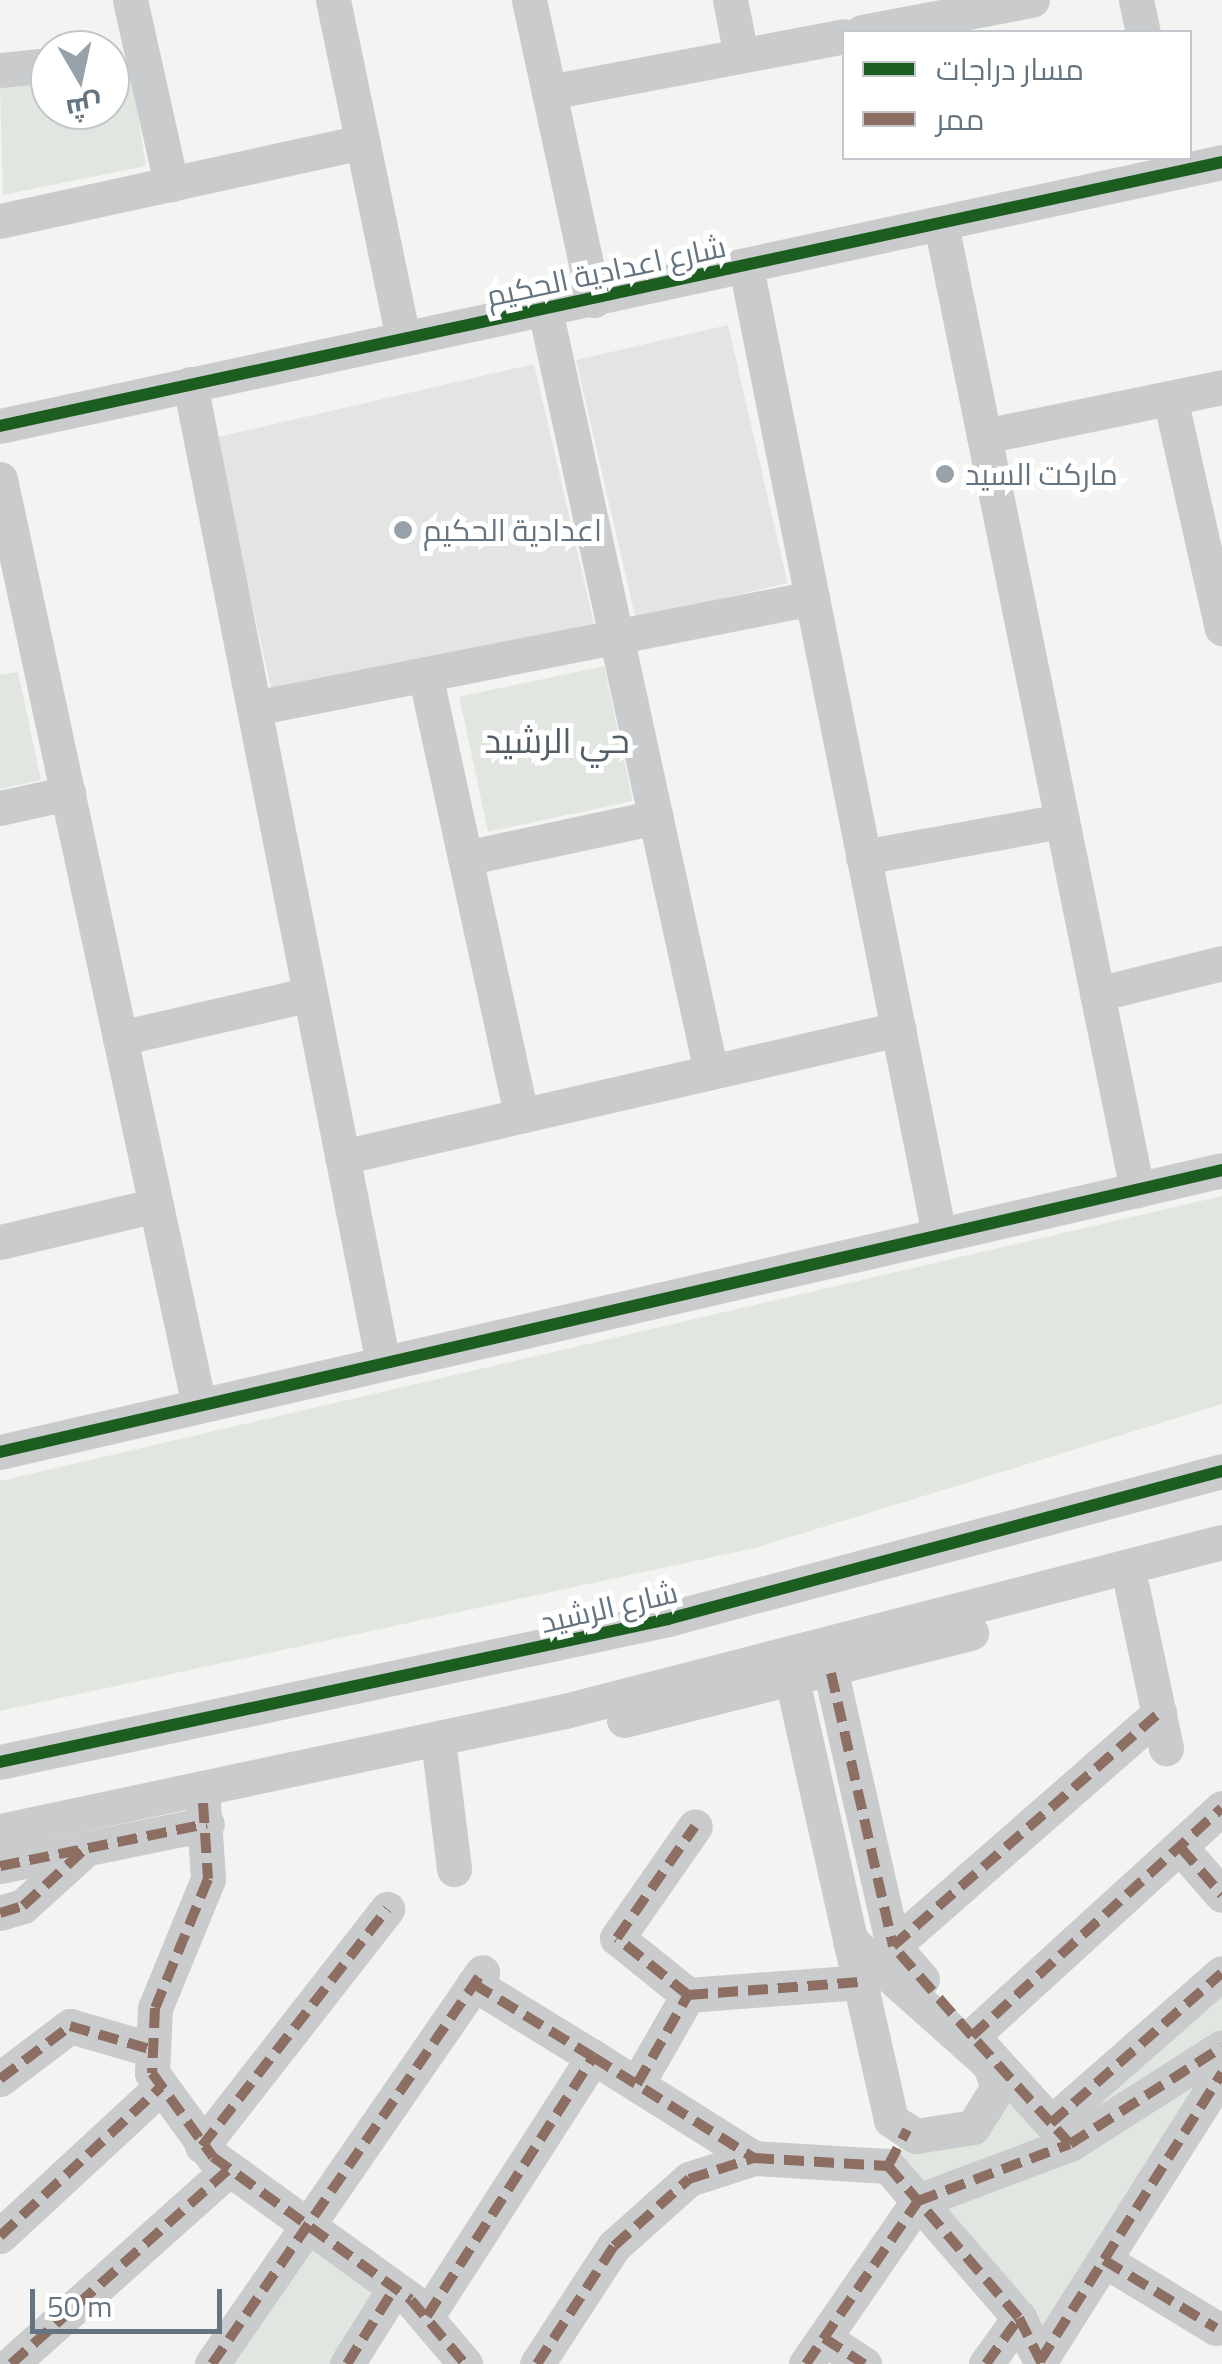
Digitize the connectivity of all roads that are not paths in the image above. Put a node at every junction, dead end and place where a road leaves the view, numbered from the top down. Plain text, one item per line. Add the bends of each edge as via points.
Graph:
1 (130, 0) edge
2 (333, 0) edge
3 (529, 0) edge
4 (730, 0) edge
5 (1032, 0) edge
6 (1136, 0) edge
7 (922, 10) edge
8 (128, 30) edge
9 (867, 30) edge
10 (1143, 30) edge
11 (842, 36) edge
12 (741, 55) junction
13 (30, 67) edge
14 (130, 69) edge
15 (0, 70) edge
16 (549, 92) junction
17 (362, 142) junction
18 (1222, 162) edge
19 (1174, 166) edge
20 (171, 184) junction
21 (0, 221) edge
22 (940, 224) junction
23 (746, 266) junction
24 (594, 300) junction
25 (545, 310) junction
26 (403, 338) junction
27 (190, 384) junction
28 (1222, 387) edge
29 (1170, 398) junction
30 (0, 426) edge
31 (984, 436) junction
32 (0, 479) edge
33 (812, 598) junction
34 (1222, 628) edge
35 (616, 636) junction
36 (17, 644) edge
37 (425, 674) junction
38 (254, 708) junction
39 (68, 793) junction
40 (0, 808) edge
41 (656, 817) junction
42 (1062, 821) junction
43 (863, 857) junction
44 (465, 858) junction
45 (1222, 963) edge
46 (310, 994) junction
47 (1097, 994) junction
48 (898, 1029) junction
49 (120, 1038) junction
50 (710, 1072) junction
51 (521, 1116) junction
52 (342, 1158) junction
53 (1222, 1170) edge
54 (1137, 1190) junction
55 (156, 1205) junction
56 (939, 1235) junction
57 (0, 1242) edge
58 (382, 1363) junction
59 (200, 1406) junction
60 (0, 1452) edge
61 (1222, 1471) edge
62 (1222, 1542) edge
63 (1222, 1562) edge
64 (1132, 1588) junction
65 (832, 1673) junction
66 (792, 1684) junction
67 (1158, 1713) junction
68 (1166, 1748) dead end
69 (440, 1756) junction
70 (0, 1762) edge
71 (1222, 1808) edge
72 (204, 1814) junction
73 (695, 1826) dead end
74 (0, 1831) edge
75 (0, 1845) edge
76 (87, 1847) junction
77 (1181, 1848) junction
78 (0, 1866) edge
79 (454, 1869) dead end
80 (1222, 1895) edge
81 (387, 1909) dead end
82 (0, 1912) edge
83 (850, 1940) junction
84 (893, 1946) junction
85 (1222, 1973) edge
86 (860, 1982) junction
87 (688, 1994) junction
88 (972, 2036) junction
89 (1222, 2047) edge
90 (153, 2050) junction
91 (593, 2056) junction
92 (1222, 2073) edge
93 (0, 2078) edge
94 (637, 2084) junction
95 (160, 2087) junction
96 (907, 2130) junction
97 (1060, 2133) junction
98 (202, 2146) junction
99 (754, 2158) junction
100 (888, 2166) junction
101 (229, 2169) junction
102 (918, 2201) junction
103 (306, 2227) junction
104 (0, 2236) edge
105 (1104, 2260) junction
106 (394, 2289) junction
107 (427, 2316) junction
108 (1019, 2318) junction
109 (1220, 2326) edge
110 (815, 2351) edge
111 (1041, 2362) edge
112 (11, 2364) edge
113 (212, 2364) edge
114 (347, 2364) edge
115 (465, 2364) edge
116 (537, 2364) edge
117 (864, 2364) edge
118 (986, 2364) edge

1 - 8 street
2 - 17 street
3 - 16 street
4 - 12 street
5 - 7 street
6 - 10 street
7 - 9 street
11 - 12 street
12 - 16 street
13 - 15 street
14 - 20 street
16 - 24 street
17 - 20 street
17 - 26 street
18 - 19 street, شارع اعدادية الحكيم
19 - 22 street, شارع اعدادية الحكيم
20 - 21 street
22 - 23 street, شارع اعدادية الحكيم
22 - 31 street
23 - 24 street, شارع اعدادية الحكيم
23 - 33 street
24 - 25 street, شارع اعدادية الحكيم
25 - 26 street, شارع اعدادية الحكيم
25 - 35 street
26 - 27 street, شارع اعدادية الحكيم
27 - 30 street, شارع اعدادية الحكيم
27 - 38 street
28 - 29 street
29 - 31 street
29 - 34 street
31 - 42 street
32 - 36 street
33 - 35 street
33 - 43 street
35 - 37 street
35 - 41 street
36 - 39 street
37 - 38 street
37 - 44 street
38 - 46 street
39 - 40 street
39 - 49 street
41 - 44 street
41 - 50 street
42 - 43 street
42 - 47 street
43 - 48 street
44 - 51 street
45 - 47 street
46 - 49 street
46 - 52 street
47 - 54 street
48 - 50 street
48 - 56 street
49 - 55 street
50 - 51 street
51 - 52 street
52 - 58 street
53 - 54 street
54 - 56 street
55 - 57 street
55 - 59 street
56 - 58 street
58 - 59 street
59 - 60 street
61 - 70 street, شارع الرشيد via 633,1628
62 - 74 street via 565,1712
63 - 64 street
64 - 65 street
64 - 67 street
65 - 66 street
65 - 84 street
66 - 69 street
66 - 83 street
67 - 68 street
67 - 84 street
69 - 72 street
69 - 79 street
71 - 77 street
72 - 75 street
72 - 76 street
72 - 90 street via 208,1879 155,2008
73 - 87 street via 617,1938
76 - 78 street
76 - 82 street via 23,1906
77 - 80 street
77 - 88 street
81 - 98 street
83 - 86 street
83 - 96 street via 989,2064 998,2087 973,2127 951,2136
84 - 88 street
85 - 97 street
86 - 87 street
86 - 96 street via 892,2120
87 - 94 street
88 - 97 street
89 - 97 street
90 - 93 street via 70,2026
90 - 95 street
91 - 94 street
91 - 103 street via 478,1978
91 - 107 street
92 - 105 street
94 - 99 street
95 - 98 street
95 - 104 street
96 - 100 street
97 - 102 street
98 - 101 street
99 - 100 street
99 - 116 street via 689,2179 614,2246
100 - 102 street
101 - 103 street
101 - 112 street
102 - 108 street
102 - 110 street
103 - 106 street
103 - 113 street
105 - 109 street
105 - 111 street
106 - 107 street
106 - 114 street
107 - 115 street
108 - 111 street
108 - 118 street
110 - 117 street

